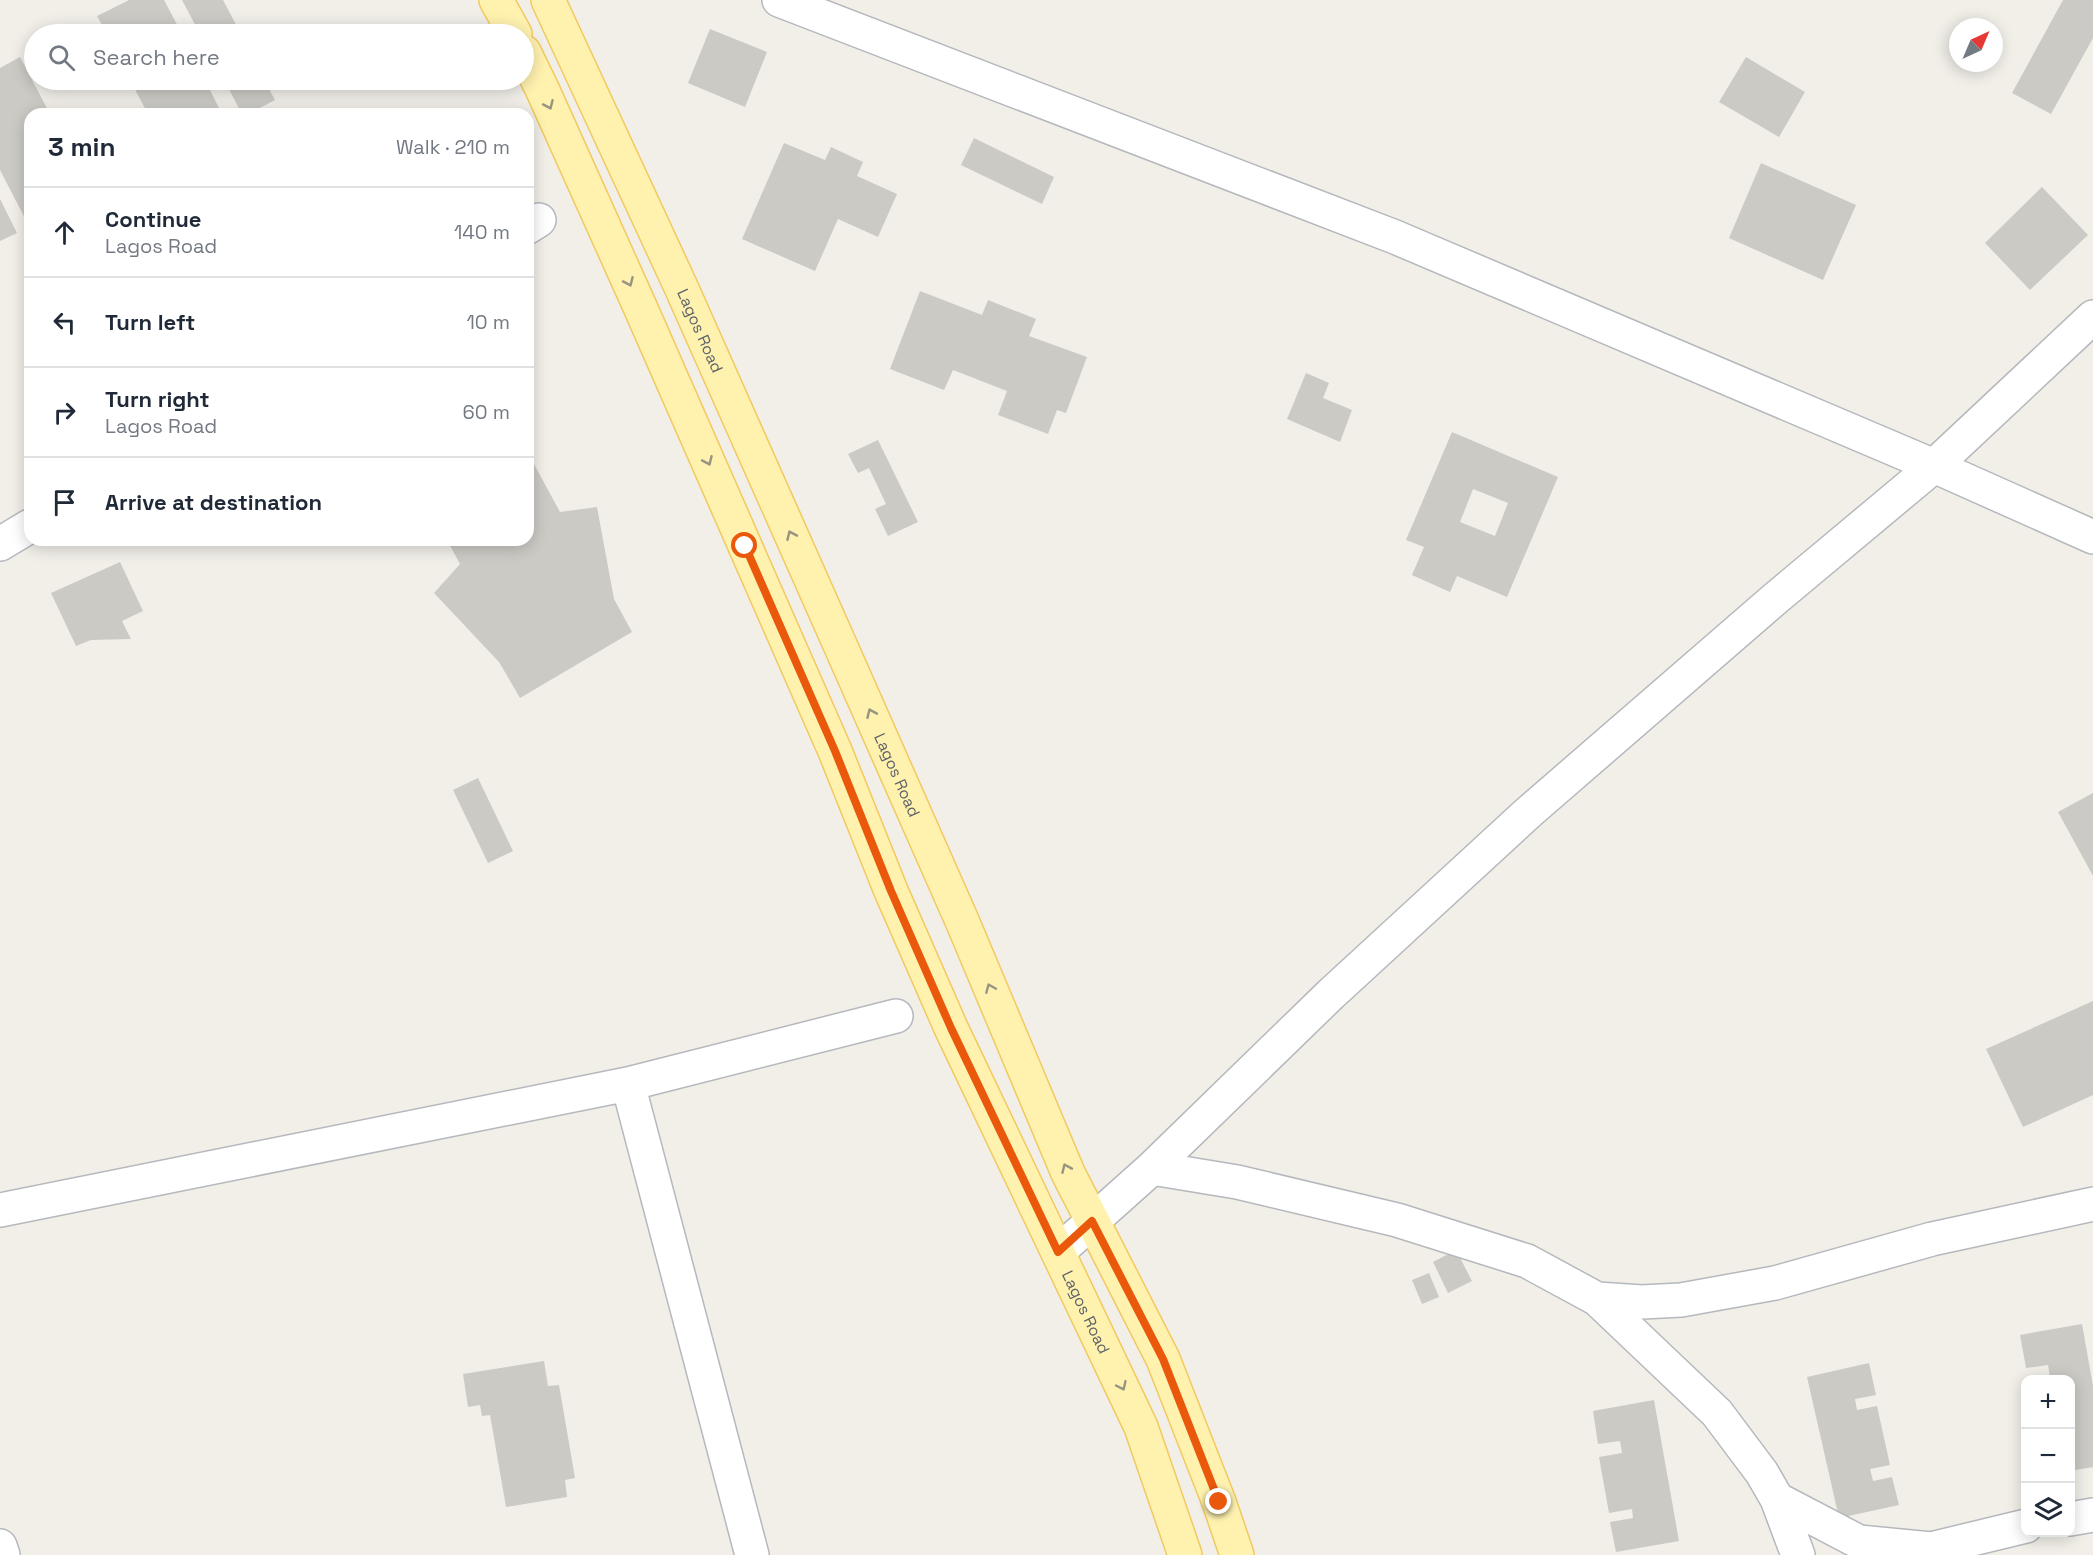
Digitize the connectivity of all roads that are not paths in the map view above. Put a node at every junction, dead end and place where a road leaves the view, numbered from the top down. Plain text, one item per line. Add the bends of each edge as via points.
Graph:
1 (496, 0) edge
2 (548, 0) edge
3 (779, 0) edge
4 (509, 24) edge
5 (534, 73) edge
6 (2093, 316) edge
7 (1934, 466) junction
8 (24, 530) edge
9 (2093, 537) edge
10 (0, 544) edge
11 (896, 1016) dead end
12 (628, 1084) junction
13 (1152, 1168) junction
14 (2093, 1204) edge
15 (0, 1210) edge
16 (1092, 1221) junction
17 (1058, 1252) junction
18 (1597, 1299) junction
19 (1777, 1499) junction
20 (2093, 1515) edge
21 (2075, 1518) edge
22 (2021, 1527) edge
23 (0, 1546) edge
24 (3, 1555) edge
25 (752, 1555) edge
26 (1185, 1555) edge
27 (1237, 1555) edge
28 (1798, 1555) edge

1 - 4 main road
16 -> 2 main road, Lagos Road via 842,647
3 - 7 street via 1395,237
5 -> 17 main road, Lagos Road via 835,751 951,1028
6 - 7 street
7 - 9 street
7 - 13 street via 1529,812 1330,995
8 - 10 street
11 - 12 street
12 - 15 street
12 - 25 street
13 - 16 street
13 - 18 street via 1237,1182 1396,1220 1527,1260
14 - 18 street via 1932,1239 1764,1285 1681,1300
16 - 17 street
16 - 27 main road, Lagos Road via 1163,1359
17 -> 26 main road, Lagos Road via 1141,1427
18 - 19 street via 1717,1413
19 - 22 street via 1859,1542 1931,1549
19 - 28 street
20 - 21 street
23 - 24 street

